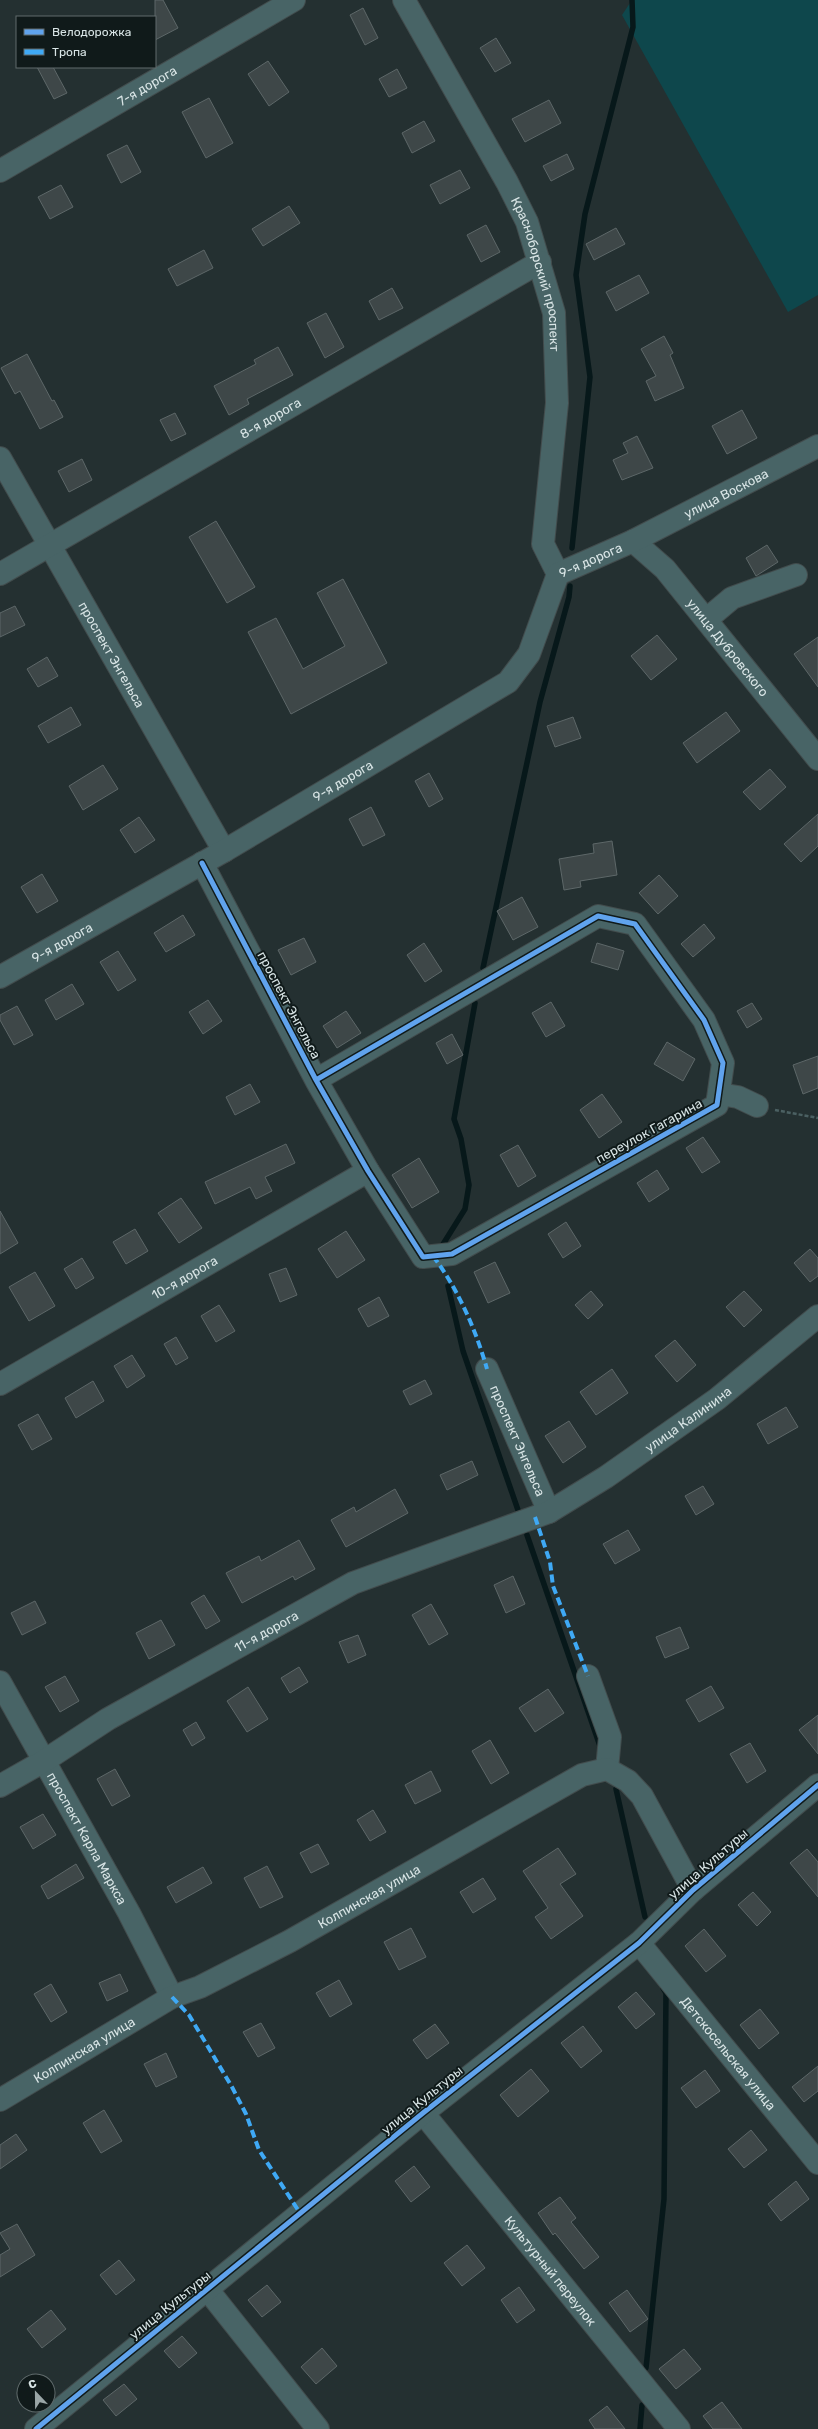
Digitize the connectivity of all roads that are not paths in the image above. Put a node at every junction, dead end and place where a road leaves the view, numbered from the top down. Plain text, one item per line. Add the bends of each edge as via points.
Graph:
1 (294, 0) edge
2 (404, 0) edge
3 (0, 171) edge
4 (540, 262) junction
5 (818, 446) edge
6 (0, 458) edge
7 (633, 541) junction
8 (50, 545) junction
9 (0, 574) edge
10 (558, 574) junction
11 (796, 575) dead end
12 (707, 619) junction
13 (818, 759) edge
14 (224, 851) junction
15 (202, 864) junction
16 (0, 977) edge
17 (316, 1080) junction
18 (719, 1094) junction
19 (757, 1106) road end
20 (368, 1171) junction
21 (423, 1257) joint
22 (818, 1316) edge
23 (486, 1370) dead end
24 (0, 1384) edge
25 (549, 1512) junction
26 (588, 1676) dead end
27 (0, 1682) edge
28 (44, 1761) junction
29 (607, 1769) junction
30 (818, 1785) edge
31 (0, 1786) edge
32 (693, 1890) junction
33 (639, 1943) junction
34 (172, 1997) junction
35 (0, 2100) edge
36 (424, 2113) junction
37 (818, 2163) edge
38 (206, 2289) junction
39 (36, 2429) edge
40 (318, 2429) edge
41 (679, 2429) edge

1 - 3 street, 7-я дорога
2 - 4 street, Красноборский проспект via 507,182 527,222
4 - 8 street, 8-я дорога
4 - 10 street, Красноборский проспект via 554,313 557,403 543,544
5 - 7 street, улица Воскова
6 - 8 street, проспект Энгельса
7 - 10 street, 9-я дорога
7 - 12 street, улица Дубровского via 657,560
8 - 9 street, 8-я дорога
8 - 14 street, проспект Энгельса
10 - 14 street, 9-я дорога via 529,654 508,682
11 - 12 street via 732,598
12 - 13 street, улица Дубровского
14 - 15 street, 9-я дорога
15 - 16 street, 9-я дорога
15 - 17 street, проспект Энгельса
17 - 18 street, переулок Гагарина via 598,916 635,924 704,1020 723,1063
17 - 20 street, проспект Энгельса
18 - 19 street via 738,1097
18 - 21 street, переулок Гагарина via 717,1106 452,1254
20 - 21 street, проспект Энгельса
20 - 24 street, 10-я дорога
22 - 25 street, улица Калинина via 717,1399 606,1477
23 - 25 street, проспект Энгельса
25 - 28 street, 11-я дорога via 353,1583 108,1719
26 - 29 street via 610,1737
27 - 28 street, проспект Карла Маркса
28 - 31 street, 11-я дорога
28 - 34 street, проспект Карла Маркса via 129,1913
29 - 32 street via 628,1781 642,1796
29 - 34 street, Колпинская улица via 582,1775 290,1941 200,1987
30 - 32 street, улица Культуры
32 - 33 street, улица Культуры
33 - 36 street, улица Культуры
33 - 37 street, Детскосельская улица
34 - 35 street, Колпинская улица
36 - 38 street, улица Культуры
36 - 41 street, Культурный переулок
38 - 39 street, улица Культуры
38 - 40 street

